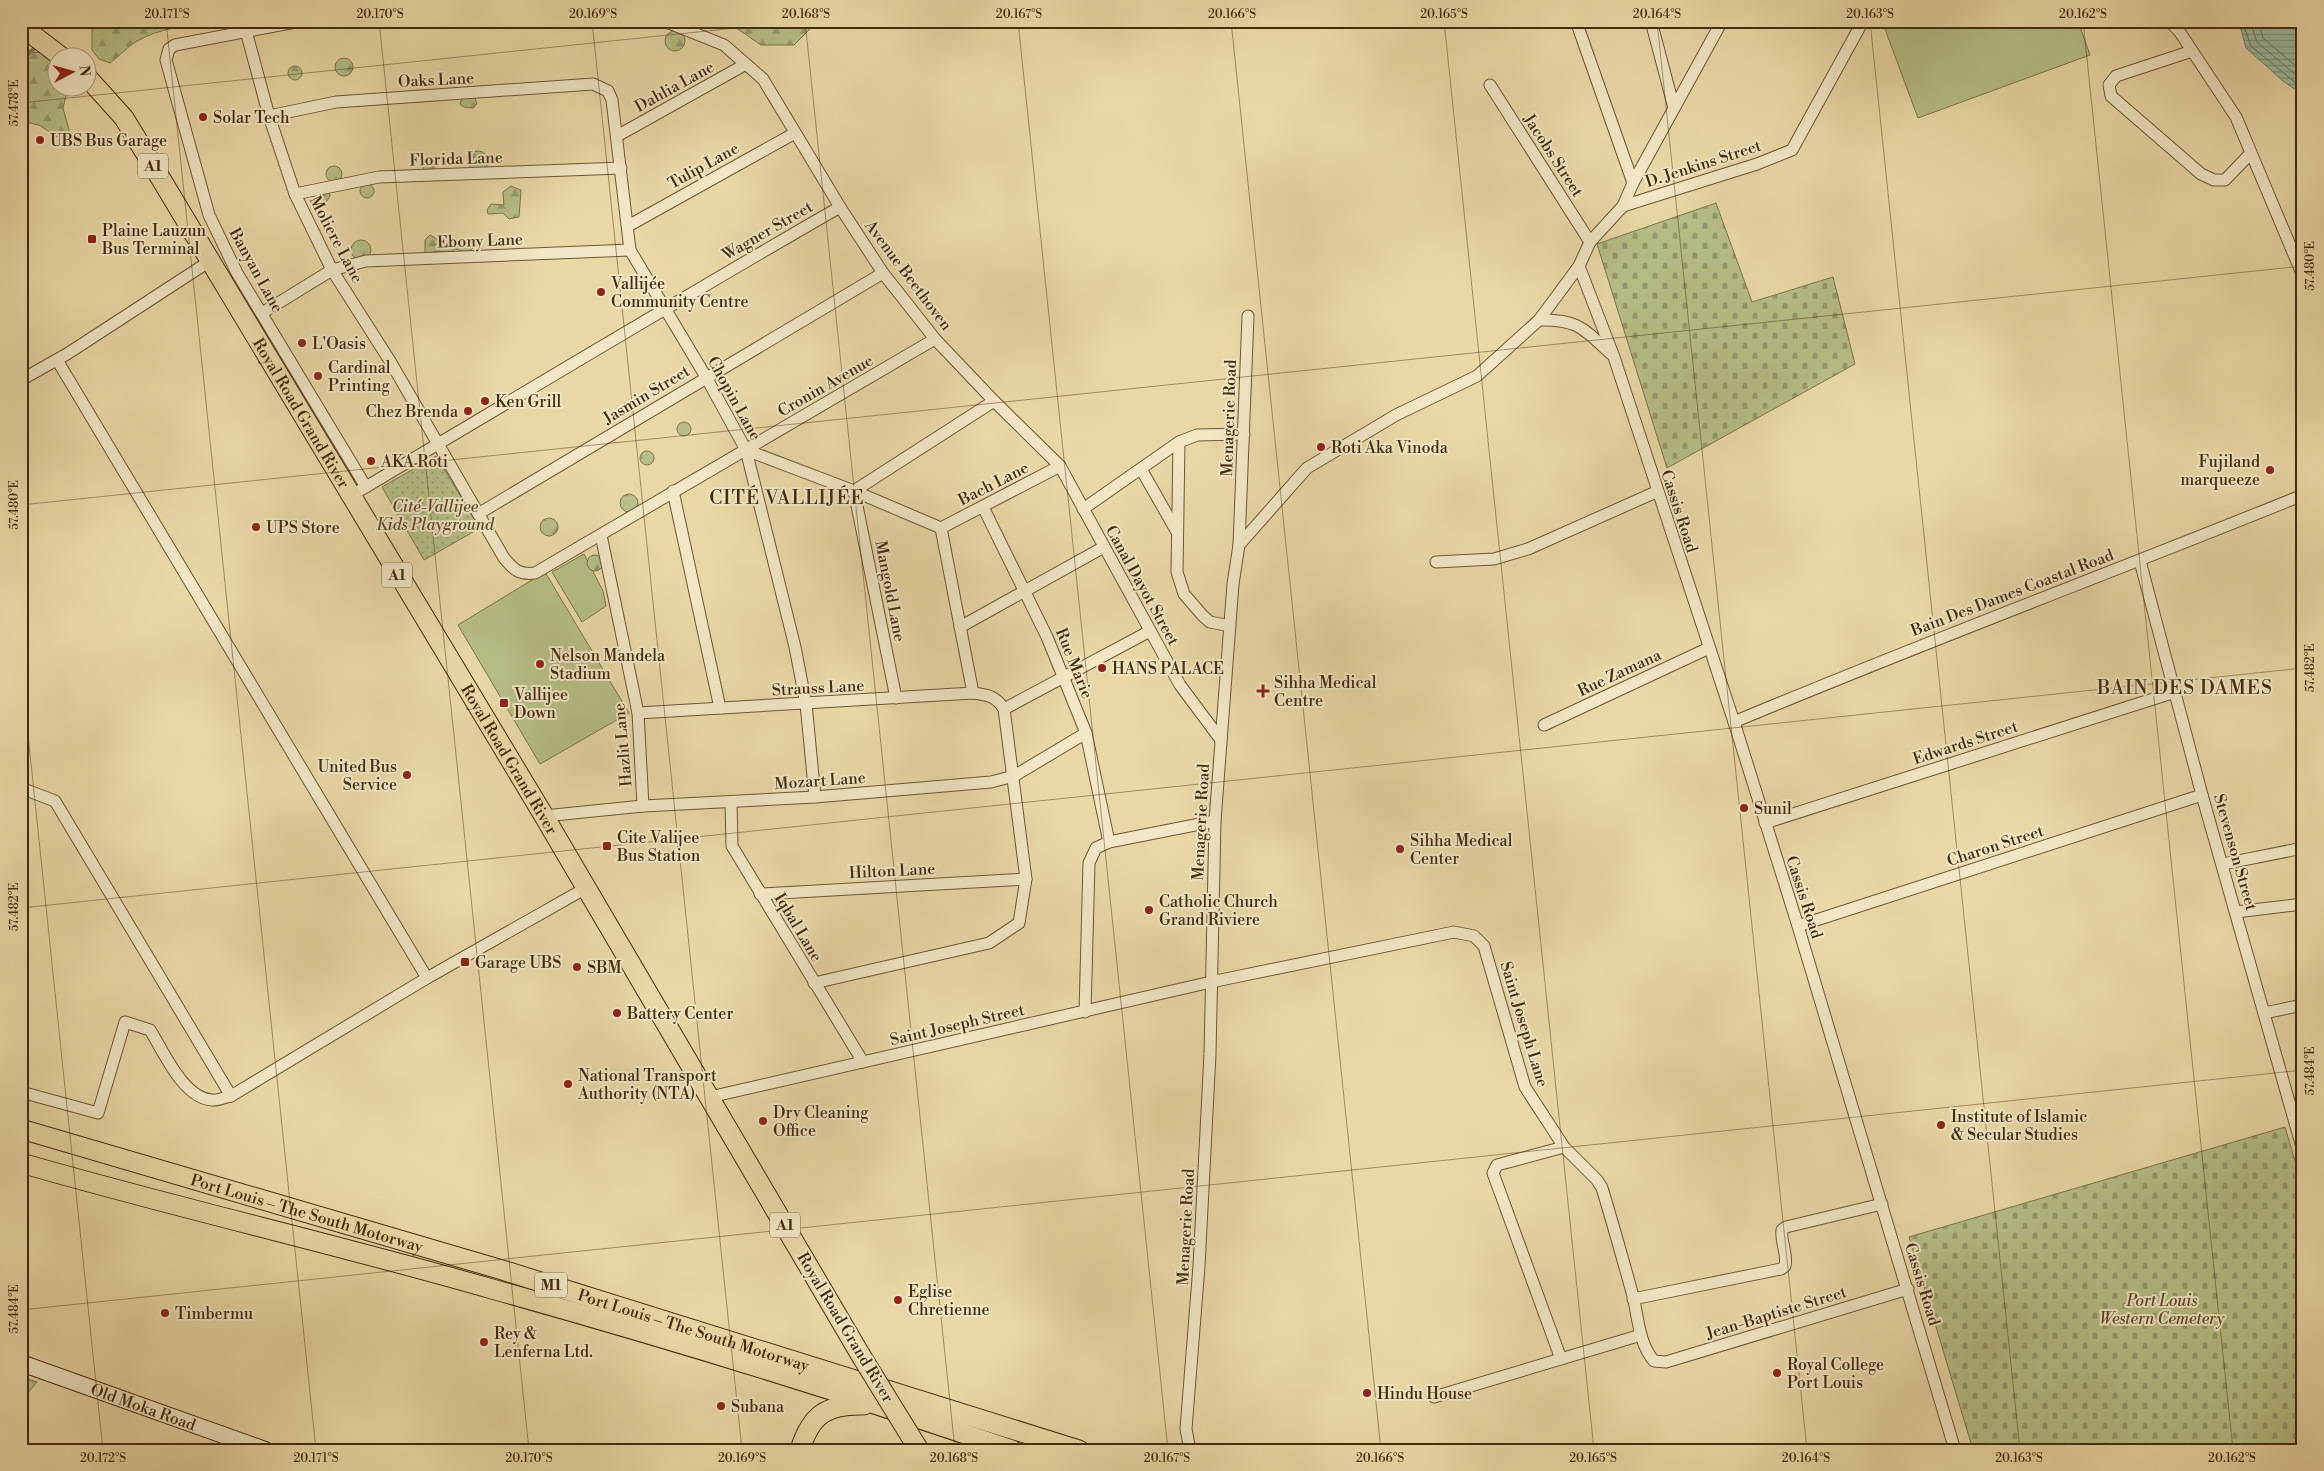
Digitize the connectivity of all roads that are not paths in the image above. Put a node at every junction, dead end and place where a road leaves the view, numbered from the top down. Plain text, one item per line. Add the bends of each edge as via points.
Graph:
1 (301, 21) edge
2 (664, 21) edge
3 (1576, 21) edge
4 (1651, 21) edge
5 (1722, 21) edge
6 (1863, 21) edge
7 (2169, 21) edge
8 (21, 26) edge
9 (246, 31) junction
10 (50, 48) edge
11 (2192, 51) junction
12 (746, 64) junction
13 (1490, 85) dead end
14 (98, 89) edge
15 (605, 89) joint
16 (1674, 108) junction
17 (269, 116) junction
18 (795, 133) junction
19 (617, 136) junction
20 (2250, 154) junction
21 (621, 168) junction
22 (1633, 183) junction
23 (295, 194) junction
24 (1623, 206) junction
25 (840, 207) junction
26 (628, 226) junction
27 (1590, 242) junction
28 (630, 250) junction
29 (210, 261) junction
30 (1578, 266) junction
31 (332, 270) junction
32 (883, 273) junction
33 (2303, 276) edge
34 (664, 308) junction
35 (262, 312) junction
36 (1248, 316) dead end
37 (1539, 320) junction
38 (935, 339) junction
39 (1614, 357) junction
40 (57, 360) junction
41 (706, 378) junction
42 (21, 380) edge
43 (994, 402) junction
44 (1244, 434) junction
45 (1179, 442) junction
46 (439, 445) junction
47 (746, 450) junction
48 (1060, 466) junction
49 (1141, 469) junction
50 (854, 490) junction
51 (358, 492) junction
52 (673, 492) junction
53 (1656, 492) junction
54 (2303, 495) edge
55 (983, 507) junction
56 (1083, 508) junction
57 (478, 514) junction
58 (941, 528) junction
59 (1178, 534) junction
60 (601, 535) junction
61 (1239, 545) junction
62 (1104, 547) junction
63 (2140, 561) junction
64 (1436, 562) dead end
65 (1025, 591) junction
66 (1230, 626) junction
67 (960, 627) junction
68 (1150, 631) junction
69 (1709, 648) junction
70 (1064, 677) junction
71 (2175, 692) junction
72 (973, 693) junction
73 (896, 698) junction
74 (806, 704) junction
75 (1001, 704) junction
76 (720, 708) junction
77 (638, 713) junction
78 (1734, 722) junction
79 (1544, 725) dead end
80 (1086, 733) junction
81 (1221, 740) junction
82 (1014, 776) junction
83 (21, 788) edge
84 (2202, 795) junction
85 (815, 797) junction
86 (731, 802) junction
87 (643, 806) junction
88 (544, 816) junction
89 (1215, 821) junction
90 (1765, 823) junction
91 (1109, 842) junction
92 (2303, 848) edge
93 (2223, 864) junction
94 (1026, 879) junction
95 (586, 888) junction
96 (760, 894) junction
97 (2303, 904) edge
98 (2236, 912) junction
99 (1798, 926) junction
100 (427, 978) junction
101 (1211, 982) junction
102 (814, 983) junction
103 (2303, 1005) edge
104 (1084, 1012) junction
105 (2264, 1013) junction
106 (863, 1062) junction
107 (21, 1092) edge
108 (231, 1096) junction
109 (710, 1098) junction
110 (21, 1129) edge
111 (1564, 1147) junction
112 (2303, 1151) edge
113 (21, 1163) edge
114 (1882, 1204) junction
115 (1908, 1289) junction
116 (1633, 1298) junction
117 (1641, 1335) junction
118 (1561, 1359) junction
119 (1654, 1361) joint
120 (21, 1364) edge
121 (1434, 1397) dead end
122 (882, 1405) junction
123 (265, 1450) edge
124 (800, 1450) edge
125 (919, 1450) edge
126 (1012, 1450) edge
127 (1079, 1450) edge
128 (1190, 1450) edge
129 (1955, 1450) edge

1 - 9 street
2 - 12 street, Avenue Beethoven via 724,45
3 - 22 street
4 - 16 street
5 - 16 street
6 - 24 street, D. Jenkins Street via 1792,150
7 - 11 street
8 - 10 main road
9 - 17 street, Moliere Lane
9 - 35 street, Banyan Lane via 175,45 169,49 166,60 208,215 237,273
11 - 20 street via 2236,117
11 - 20 street via 2116,76 2109,85 2110,96 2201,174 2214,180 2224,180
12 - 18 street, Avenue Beethoven via 762,79
12 - 19 street, Dahlia Lane
13 - 27 street, Jacobs Street
14 - 29 main road, Royal Road Grand River / A1 via 124,118
15 - 17 street, Oaks Lane via 593,84 336,102
15 - 19 street, Chopin Lane via 612,100
16 - 22 street
17 - 23 street, Moliere Lane
18 - 25 street, Avenue Beethoven
18 - 26 street, Tulip Lane
19 - 21 street, Chopin Lane
20 - 33 street
21 - 23 street, Florida Lane via 379,177
21 - 26 street, Chopin Lane
22 - 24 street
23 - 31 street, Moliere Lane
24 - 27 street
25 - 32 street, Avenue Beethoven
25 - 34 street, Wagner Street
26 - 28 street, Chopin Lane
27 - 30 street
28 - 31 street, Ebony Lane via 366,261
28 - 34 street, Chopin Lane
29 - 40 street
29 - 51 main road, Royal Road Grand River / A1
30 - 37 street
30 - 39 street, Cassis Road
31 - 35 street, Ebony Lane
31 - 46 street, Moliere Lane
32 - 38 street, Avenue Beethoven
32 - 41 street, Jasmin Street
34 - 41 street, Chopin Lane
34 - 46 street, Wagner Street
35 - 51 street, Banyan Lane
36 - 44 street, Menagerie Road
37 - 39 street via 1562,319 1583,328
37 - 61 street via 1478,376 1396,415 1307,468
38 - 43 street, Avenue Beethoven
38 - 47 street, Cronin Avenue
39 - 53 street, Cassis Road
40 - 42 street
40 - 100 street
41 - 47 street, Chopin Lane
41 - 57 street, Jasmin Street
43 - 48 street, Avenue Beethoven
43 - 50 street
44 - 45 street via 1197,435
44 - 61 street, Menagerie Road
45 - 49 street
45 - 59 street
46 - 51 street, Wagner Street
46 - 57 street, Moliere Lane
47 - 50 street
47 - 52 street, Cronin Avenue
47 - 74 street, Chopin Lane
48 - 55 street, Bach Lane
48 - 56 street, Canal Dayot Street
49 - 56 street
49 - 59 street
50 - 58 street
50 - 73 street, Mangold Lane
51 - 88 main road, Royal Road Grand River / A1
52 - 60 street, Cronin Avenue
52 - 76 street
53 - 64 street via 1528,549 1494,559
53 - 69 street, Cassis Road
54 - 63 street, Bain Des Dames Coastal Road
55 - 58 street, Bach Lane
55 - 65 street, Rue Marie
56 - 62 street, Canal Dayot Street
57 - 60 street, Cronin Avenue via 504,558 515,571 526,574 535,573
58 - 67 street
59 - 66 street via 1177,572 1184,594 1210,622
60 - 77 street, Hazlit Lane
61 - 66 street, Menagerie Road
62 - 65 street
62 - 68 street, Canal Dayot Street
63 - 71 street, Stevenson Street
63 - 78 street, Bain Des Dames Coastal Road via 1899,653
65 - 67 street
65 - 70 street, Rue Marie
66 - 81 street, Menagerie Road
67 - 72 street
68 - 70 street
68 - 81 street, Canal Dayot Street via 1180,685
69 - 78 street, Cassis Road
69 - 79 street, Rue Zamana
70 - 75 street
70 - 80 street, Rue Marie
71 - 84 street, Stevenson Street
71 - 90 street, Edwards Street
72 - 73 street, Strauss Lane
72 - 75 street, Strauss Lane via 992,696
73 - 74 street, Strauss Lane
74 - 76 street, Strauss Lane
74 - 85 street, Chopin Lane
75 - 82 street
76 - 77 street, Strauss Lane
77 - 87 street, Hazlit Lane
78 - 90 street, Cassis Road
80 - 82 street, Mozart Lane
80 - 91 street, Rue Marie
81 - 89 street, Menagerie Road
82 - 85 street, Mozart Lane via 991,782
82 - 94 street
83 - 108 street via 55,801
84 - 93 street, Stevenson Street
84 - 99 street, Charon Street
85 - 86 street, Mozart Lane
86 - 87 street, Mozart Lane
86 - 96 street, Iqbal Lane via 732,846
87 - 88 street, Mozart Lane
88 - 95 main road, Royal Road Grand River / A1
89 - 91 street
89 - 101 street, Menagerie Road
90 - 99 street, Cassis Road
91 - 104 street via 1096,848 1089,863
92 - 93 street
93 - 98 street, Stevenson Street
94 - 96 street, Hilton Lane
94 - 102 street via 1019,923 989,943
95 - 100 street
95 - 109 main road, Royal Road Grand River / A1
96 - 102 street, Iqbal Lane
97 - 98 street
98 - 105 street, Stevenson Street
99 - 114 street, Cassis Road
100 - 108 street
101 - 104 street, Saint Joseph Street
101 - 111 street, Saint Joseph Lane via 1454,932 1474,936 1484,946 1525,1087
101 - 128 street, Menagerie Road via 1199,1266 1186,1429
102 - 106 street, Iqbal Lane
103 - 105 street
104 - 106 street, Saint Joseph Street
105 - 112 street, Stevenson Street
106 - 109 street, Saint Joseph Street
107 - 108 street via 98,1114 125,1022 150,1030 186,1087 198,1097 213,1101
109 - 125 main road, Royal Road Grand River / A1, bridge
110 - 127 main road, Port Louis – The South Motorway / M1 via 509,1272
111 - 116 street, Saint Joseph Lane via 1602,1188
111 - 118 street via 1497,1165 1493,1173
113 - 122 main road, Port Louis – The South Motorway / M1 via 491,1288
114 - 115 street, Cassis Road
114 - 116 street via 1786,1227 1781,1236 1786,1260 1781,1269
115 - 119 street, Jean-Baptiste Street via 1666,1362
115 - 129 street, Cassis Road
116 - 117 street, Saint Joseph Lane
117 - 118 street
117 - 119 street, Saint Joseph Lane
118 - 121 street
120 - 123 main road, Old Moka Road
122 - 124 main road via 844,1404 828,1408 814,1419
122 - 126 main road, Port Louis – The South Motorway / M1

